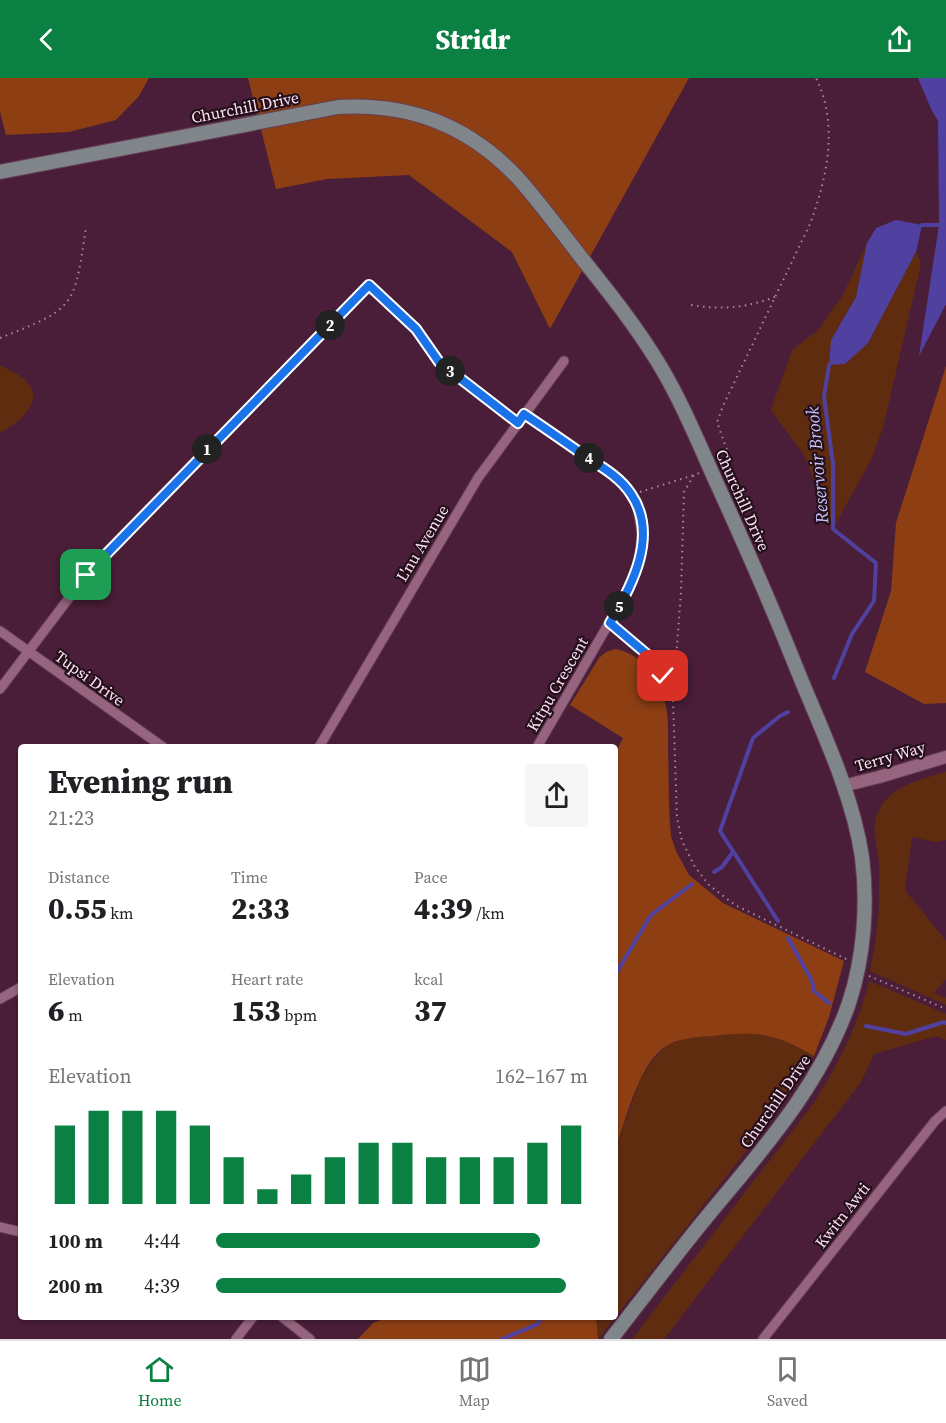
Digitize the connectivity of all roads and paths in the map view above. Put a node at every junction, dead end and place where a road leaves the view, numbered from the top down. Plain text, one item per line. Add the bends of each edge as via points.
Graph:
1 (0, 172) edge
2 (86, 227) dead end
3 (369, 285) joint
4 (777, 296) dead end
5 (691, 305) dead end
6 (0, 338) edge
7 (564, 362) dead end
8 (447, 368) joint
9 (524, 414) junction
10 (518, 423) junction
11 (694, 475) dead end
12 (632, 495) junction
13 (610, 623) junction
14 (0, 631) edge
15 (28, 652) junction
16 (0, 690) edge
17 (673, 700) dead end
18 (159, 744) edge
19 (321, 744) edge
20 (539, 744) edge
21 (946, 757) edge
22 (843, 786) junction
23 (18, 989) edge
24 (0, 999) edge
25 (946, 1111) edge
26 (0, 1227) edge
27 (18, 1231) edge
28 (251, 1320) edge
29 (286, 1320) edge
30 (236, 1339) edge
31 (309, 1339) edge
32 (611, 1339) edge
33 (763, 1339) edge

1 - 22 main road, Churchill Drive via 338,107 374,106 410,112 477,141 528,189 611,295 671,385 763,586
2 - 6 path via 79,279 71,299 50,317
3 - 8 path via 416,329 435,358
3 - 15 street via 94,564
4 - 5 path via 744,307
7 - 9 street, L'nu Avenue
8 - 10 lane
9 - 10 street, L'nu Avenue
9 - 12 street, Kitpu Crescent via 611,474
10 - 19 street, L'nu Avenue via 478,478
11 - 12 path
12 - 13 street, Kitpu Crescent via 641,523 641,552
13 - 17 path via 649,656
13 - 20 street, Kitpu Crescent
14 - 15 street, Tupsi Drive
15 - 16 street
15 - 18 street, Tupsi Drive
21 - 22 street, Terry Way
22 - 32 main road, Churchill Drive via 862,857 864,897 859,968 837,1035 793,1110
23 - 24 street
25 - 33 street, Kwitn Awti
26 - 27 street
28 - 30 street
29 - 31 street

